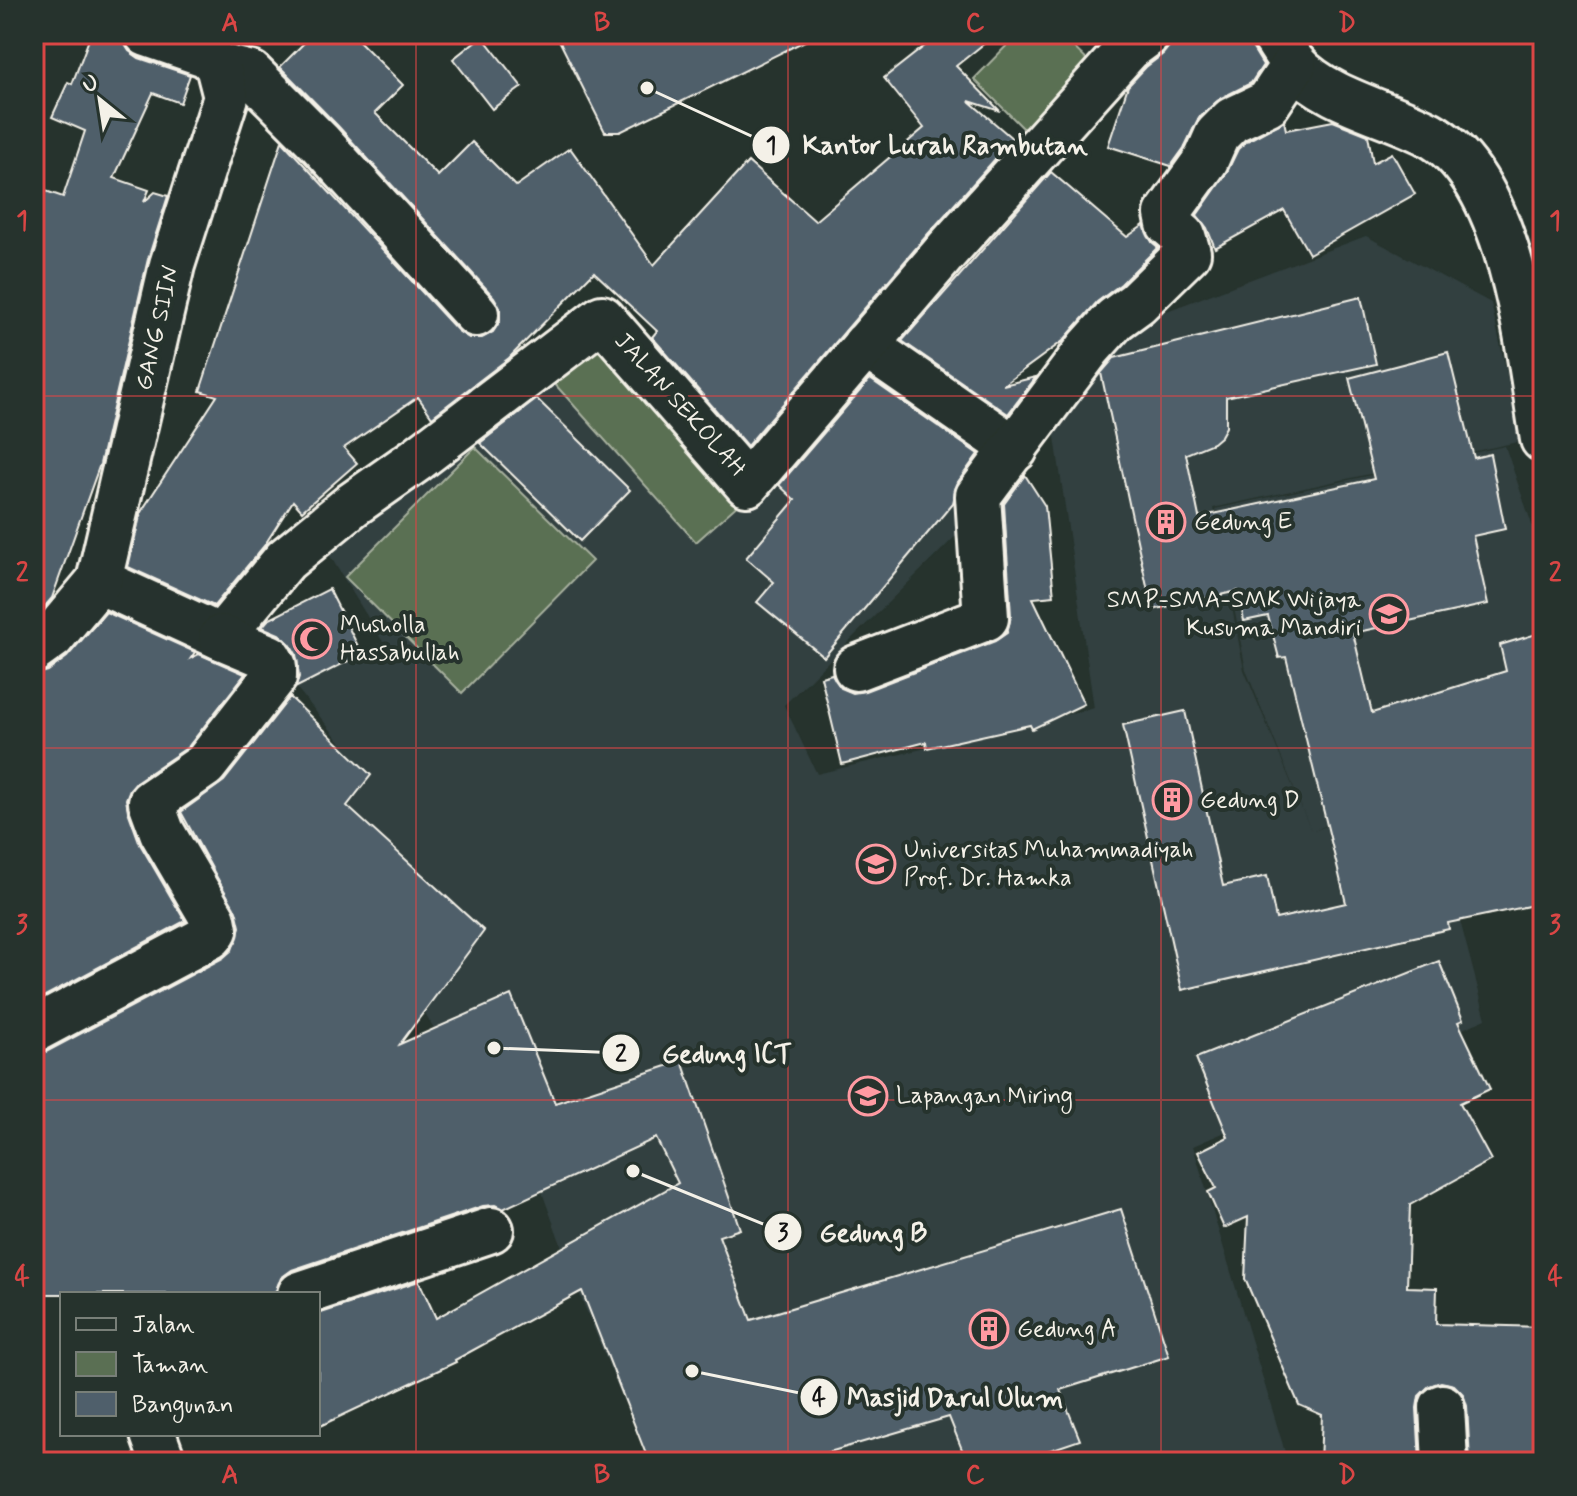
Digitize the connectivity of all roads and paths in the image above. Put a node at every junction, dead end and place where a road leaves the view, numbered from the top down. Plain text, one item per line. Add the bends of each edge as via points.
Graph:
1 (147, 34) edge
2 (1148, 34) edge
3 (1284, 49) edge
4 (218, 66) junction
5 (476, 314) dead end
6 (865, 345) junction
7 (1543, 439) edge
8 (1015, 449) junction
9 (99, 581) junction
10 (221, 637) junction
11 (34, 650) edge
12 (856, 668) dead end
13 (34, 1030) edge
14 (491, 1230) dead end
15 (306, 1292) edge
16 (1442, 1407) dead end
17 (154, 1436) edge
18 (163, 1462) edge
19 (1445, 1462) edge

1 - 4 street via 208,55
2 - 6 street, JALAN SEKOLAH via 1119,59
3 - 7 street via 1315,82 1430,135 1463,161 1488,198 1517,288
3 - 8 street via 1268,103 1232,120 1217,135 1206,160 1167,214 1188,253 1089,348
4 - 5 street via 251,74
4 - 9 street, GANG SIIN via 226,97 172,265
6 - 8 street
6 - 10 street, JALAN SEKOLAH via 747,484 602,318 285,560
8 - 12 street via 978,496 986,618
9 - 10 street
9 - 11 street, GANG SIIN via 52,637
10 - 13 street via 269,657 274,677 205,765 151,802 215,930
14 - 15 street
16 - 19 street
17 - 18 street

